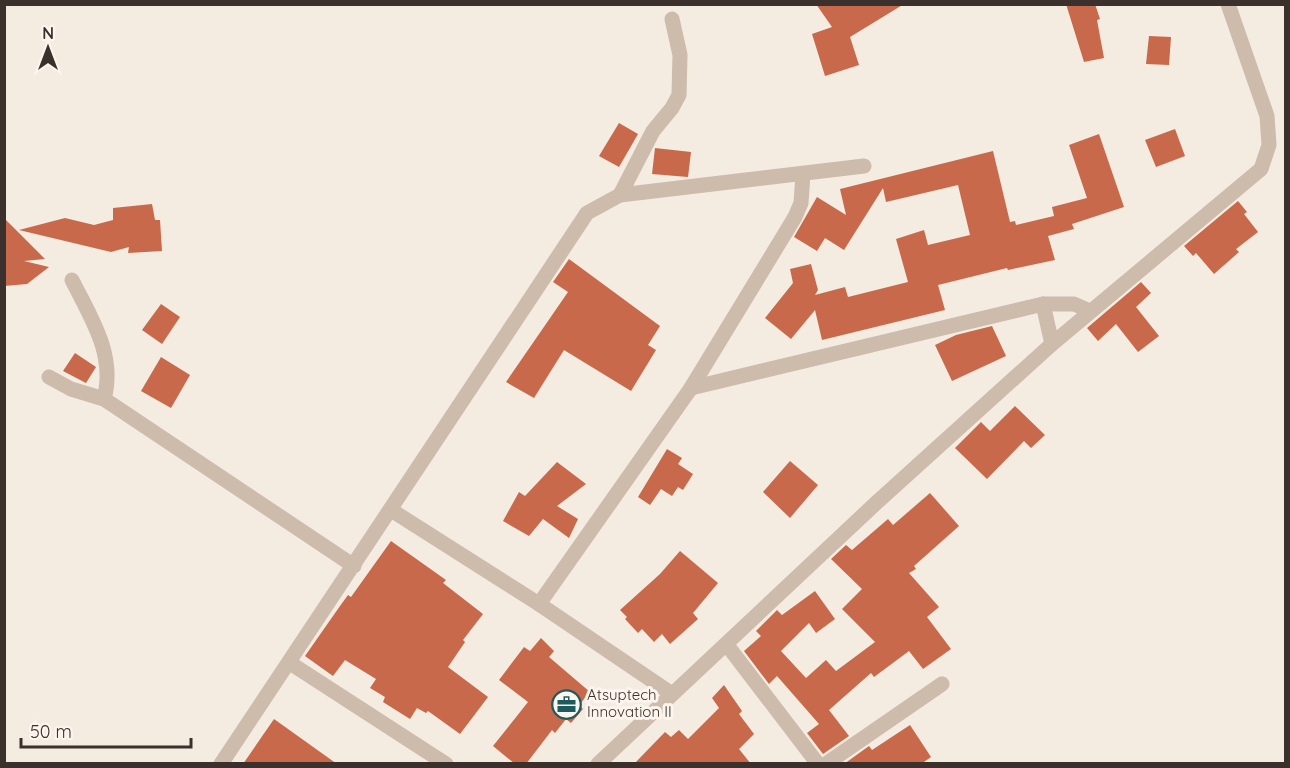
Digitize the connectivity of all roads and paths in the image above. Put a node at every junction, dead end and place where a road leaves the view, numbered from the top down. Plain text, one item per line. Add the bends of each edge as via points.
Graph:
1 (1228, 4) edge
2 (672, 19) dead end
3 (864, 166) dead end
4 (803, 174) junction
5 (620, 195) junction
6 (72, 280) dead end
7 (1043, 304) junction
8 (1090, 311) junction
9 (1052, 344) junction
10 (50, 377) dead end
11 (691, 388) junction
12 (104, 399) junction
13 (391, 510) junction
14 (354, 566) junction
15 (539, 604) junction
16 (727, 645) junction
17 (290, 663) junction
18 (942, 684) dead end
19 (672, 693) junction
20 (221, 764) edge
21 (446, 764) edge
22 (598, 764) edge
23 (818, 764) edge
24 (826, 764) edge

1 - 8 street via 1267,116 1269,146 1261,169
2 - 5 street via 680,55 679,95 653,131
3 - 4 street
4 - 5 street
4 - 11 street via 801,203 795,217
5 - 13 street via 594,208 577,226
6 - 12 street via 104,346 108,383
7 - 8 street via 1074,304
7 - 9 street
7 - 11 street
8 - 9 street
9 - 16 street
10 - 12 street via 71,389
11 - 15 street
12 - 14 street
13 - 14 street
13 - 15 street
14 - 17 street
15 - 19 street
16 - 19 street
16 - 23 street
17 - 20 street
17 - 21 street
18 - 24 street
19 - 22 street

